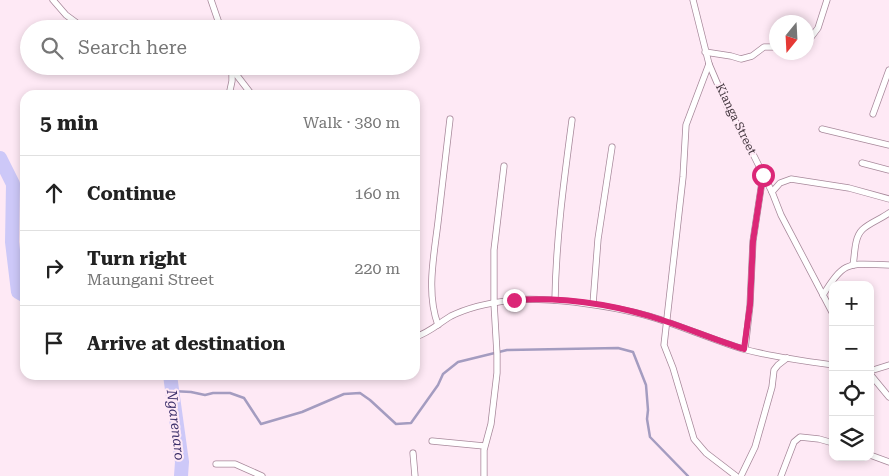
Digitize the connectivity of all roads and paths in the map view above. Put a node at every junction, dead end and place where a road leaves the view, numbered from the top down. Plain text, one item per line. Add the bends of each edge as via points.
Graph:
1 (53, 0) edge
2 (211, 0) edge
3 (693, 0) edge
4 (827, 0) edge
5 (73, 20) edge
6 (218, 20) edge
7 (814, 33) edge
8 (769, 47) edge
9 (706, 52) junction
10 (709, 64) junction
11 (889, 70) edge
12 (232, 75) edge
13 (237, 75) edge
14 (230, 90) edge
15 (248, 90) edge
16 (873, 114) dead end
17 (450, 120) dead end
18 (572, 120) dead end
19 (822, 129) dead end
20 (889, 145) edge
21 (612, 147) dead end
22 (862, 163) dead end
23 (504, 166) dead end
24 (889, 170) edge
25 (763, 175) junction
26 (772, 192) junction
27 (889, 199) edge
28 (889, 213) edge
29 (853, 265) junction
30 (889, 265) edge
31 (823, 295) junction
32 (555, 300) junction
33 (494, 303) junction
34 (593, 304) junction
35 (829, 306) edge
36 (666, 321) junction
37 (438, 325) junction
38 (420, 335) edge
39 (744, 349) junction
40 (787, 358) junction
41 (829, 364) edge
42 (889, 365) edge
43 (873, 371) edge
44 (874, 377) edge
45 (889, 397) edge
46 (432, 442) dead end
47 (829, 442) edge
48 (484, 446) junction
49 (413, 453) dead end
50 (874, 457) edge
51 (889, 462) edge
52 (216, 464) dead end
53 (262, 476) edge
54 (415, 476) edge
55 (484, 476) edge
56 (736, 476) edge
57 (741, 476) edge
58 (781, 476) edge

1 - 5 street
2 - 6 street
3 - 9 street, Kianga Street
4 - 7 street
8 - 9 street via 741,59
9 - 10 street, Kianga Street
10 - 25 street, Kianga Street
10 - 36 street via 686,125 684,177
11 - 16 street
12 - 14 street
13 - 15 street
17 - 37 street via 431,296
18 - 32 street via 563,187
19 - 20 street
21 - 34 street via 598,239
22 - 24 street
23 - 33 street via 494,250
25 - 26 street, Kianga Street
25 - 39 street via 753,241
26 - 27 street via 780,183 791,179 849,188
26 - 31 street, Kianga Street
28 - 29 street via 859,234
29 - 30 street
29 - 31 street via 844,267
31 - 35 street, Kianga Street
32 - 33 street via 523,299
32 - 34 street
33 - 37 street via 466,310
33 - 48 street via 497,373 491,424
34 - 36 street
36 - 39 street
36 - 56 street via 664,345 694,439 699,447
37 - 38 street
39 - 40 street
40 - 41 street
40 - 57 street via 774,370 755,447
42 - 43 street
44 - 45 street
46 - 48 street
47 - 58 street via 800,437 794,442
48 - 55 street
49 - 54 street
50 - 51 street
52 - 53 street via 235,464

